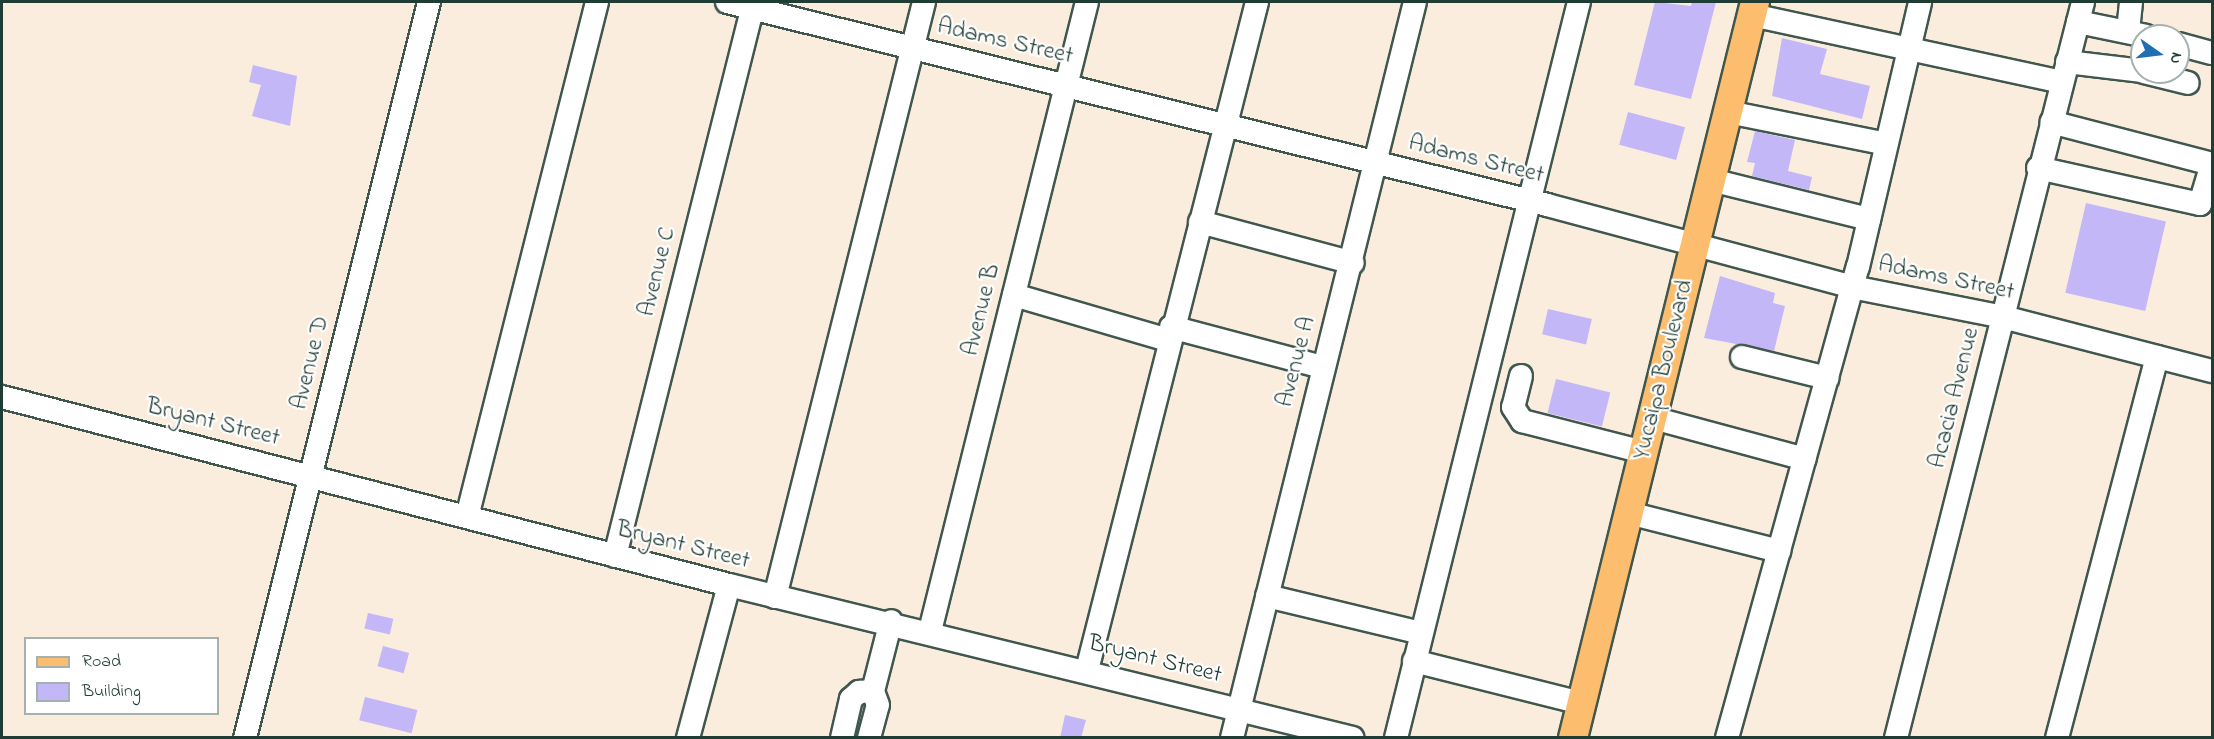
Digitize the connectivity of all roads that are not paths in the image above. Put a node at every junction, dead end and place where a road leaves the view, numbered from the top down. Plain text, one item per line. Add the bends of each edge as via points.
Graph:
1 (429, 2) edge
2 (597, 2) edge
3 (727, 2) edge
4 (924, 2) edge
5 (1087, 2) edge
6 (1257, 2) edge
7 (1415, 2) edge
8 (1579, 2) edge
9 (1920, 2) edge
10 (2131, 2) edge
11 (753, 5) edge
12 (1753, 8) edge
13 (2080, 12) edge
14 (2135, 24) edge
15 (2130, 31) edge
16 (2190, 47) edge
17 (913, 48) junction
18 (1907, 48) junction
19 (2212, 53) edge
20 (2064, 72) junction
21 (2130, 72) edge
22 (1066, 85) junction
23 (1728, 111) junction
24 (2051, 122) junction
25 (1225, 127) junction
26 (1886, 144) junction
27 (1376, 164) junction
28 (2212, 164) edge
29 (2038, 168) junction
30 (1711, 180) junction
31 (1528, 200) junction
32 (1869, 219) junction
33 (1200, 222) junction
34 (1695, 247) junction
35 (1353, 263) junction
36 (1852, 287) junction
37 (1014, 294) junction
38 (2003, 317) junction
39 (1169, 334) junction
40 (1742, 357) dead end
41 (2157, 357) junction
42 (1322, 367) junction
43 (2212, 371) edge
44 (1521, 376) dead end
45 (1827, 378) junction
46 (2, 397) edge
47 (1653, 418) junction
48 (1644, 452) junction
49 (1804, 459) junction
50 (310, 476) junction
51 (1629, 513) junction
52 (467, 518) junction
53 (1779, 551) junction
54 (615, 556) junction
55 (729, 585) junction
56 (1267, 596) junction
57 (775, 597) junction
58 (891, 621) junction
59 (930, 631) junction
60 (1421, 633) junction
61 (1414, 661) junction
62 (1087, 670) junction
63 (873, 691) junction
64 (1581, 703) junction
65 (1239, 709) junction
66 (245, 738) edge
67 (688, 738) edge
68 (842, 738) edge
69 (870, 738) edge
70 (1232, 738) edge
71 (1353, 738) edge
72 (1396, 738) edge
73 (1573, 738) edge
74 (1727, 738) edge
75 (1896, 738) edge
76 (2057, 738) edge

1 - 50 street, Avenue D
2 - 52 street
3 - 11 street, Adams Street
4 - 17 street
5 - 22 street, Avenue B
6 - 25 street
7 - 27 street, Avenue A
8 - 31 street
9 - 18 street
10 - 14 street
11 - 17 street, Adams Street
11 - 54 street, Avenue C
12 - 18 street
12 - 23 main road, Yucaipa Boulevard
13 - 15 street
13 - 20 street, Acacia Avenue
16 - 19 street
17 - 22 street, Adams Street
17 - 57 street
18 - 20 street
18 - 26 street
20 - 21 street
20 - 24 street, Acacia Avenue
22 - 25 street, Adams Street
22 - 37 street, Avenue B
23 - 26 street
23 - 30 main road, Yucaipa Boulevard
24 - 28 street
24 - 29 street, Acacia Avenue
25 - 27 street, Adams Street
25 - 33 street
26 - 32 street
27 - 31 street, Adams Street
27 - 35 street, Avenue A
28 - 29 street via 2200,204
29 - 38 street, Acacia Avenue
30 - 32 street
30 - 34 main road, Yucaipa Boulevard
31 - 34 street, Adams Street
31 - 60 street
32 - 36 street
33 - 35 street
33 - 39 street
34 - 36 street, Adams Street
34 - 47 main road, Yucaipa Boulevard
35 - 42 street, Avenue A
36 - 38 street, Adams Street
36 - 45 street
37 - 39 street
37 - 59 street, Avenue B
38 - 41 street, Adams Street
38 - 75 street, Acacia Avenue
39 - 42 street
39 - 62 street
40 - 45 street
41 - 43 street, Adams Street
41 - 76 street
42 - 56 street, Avenue A
44 - 48 street via 1513,407 1522,421
45 - 49 street
46 - 50 street, Bryant Street
47 - 48 main road, Yucaipa Boulevard
47 - 49 street
48 - 51 main road, Yucaipa Boulevard
49 - 53 street
50 - 52 street, Bryant Street
50 - 66 street, Avenue D
51 - 53 street
51 - 64 main road, Yucaipa Boulevard
52 - 54 street, Bryant Street
53 - 74 street
54 - 55 street, Bryant Street
55 - 57 street, Bryant Street
55 - 67 street
56 - 60 street
56 - 65 street, Avenue A
57 - 58 street, Bryant Street
58 - 59 street, Bryant Street
58 - 63 street
59 - 62 street, Bryant Street
60 - 61 street
61 - 64 street
61 - 72 street
62 - 65 street, Bryant Street
63 - 68 street via 859,692 851,699
63 - 69 street via 878,705
64 - 73 main road, Yucaipa Boulevard
65 - 70 street, Avenue A
65 - 71 street, Bryant Street

